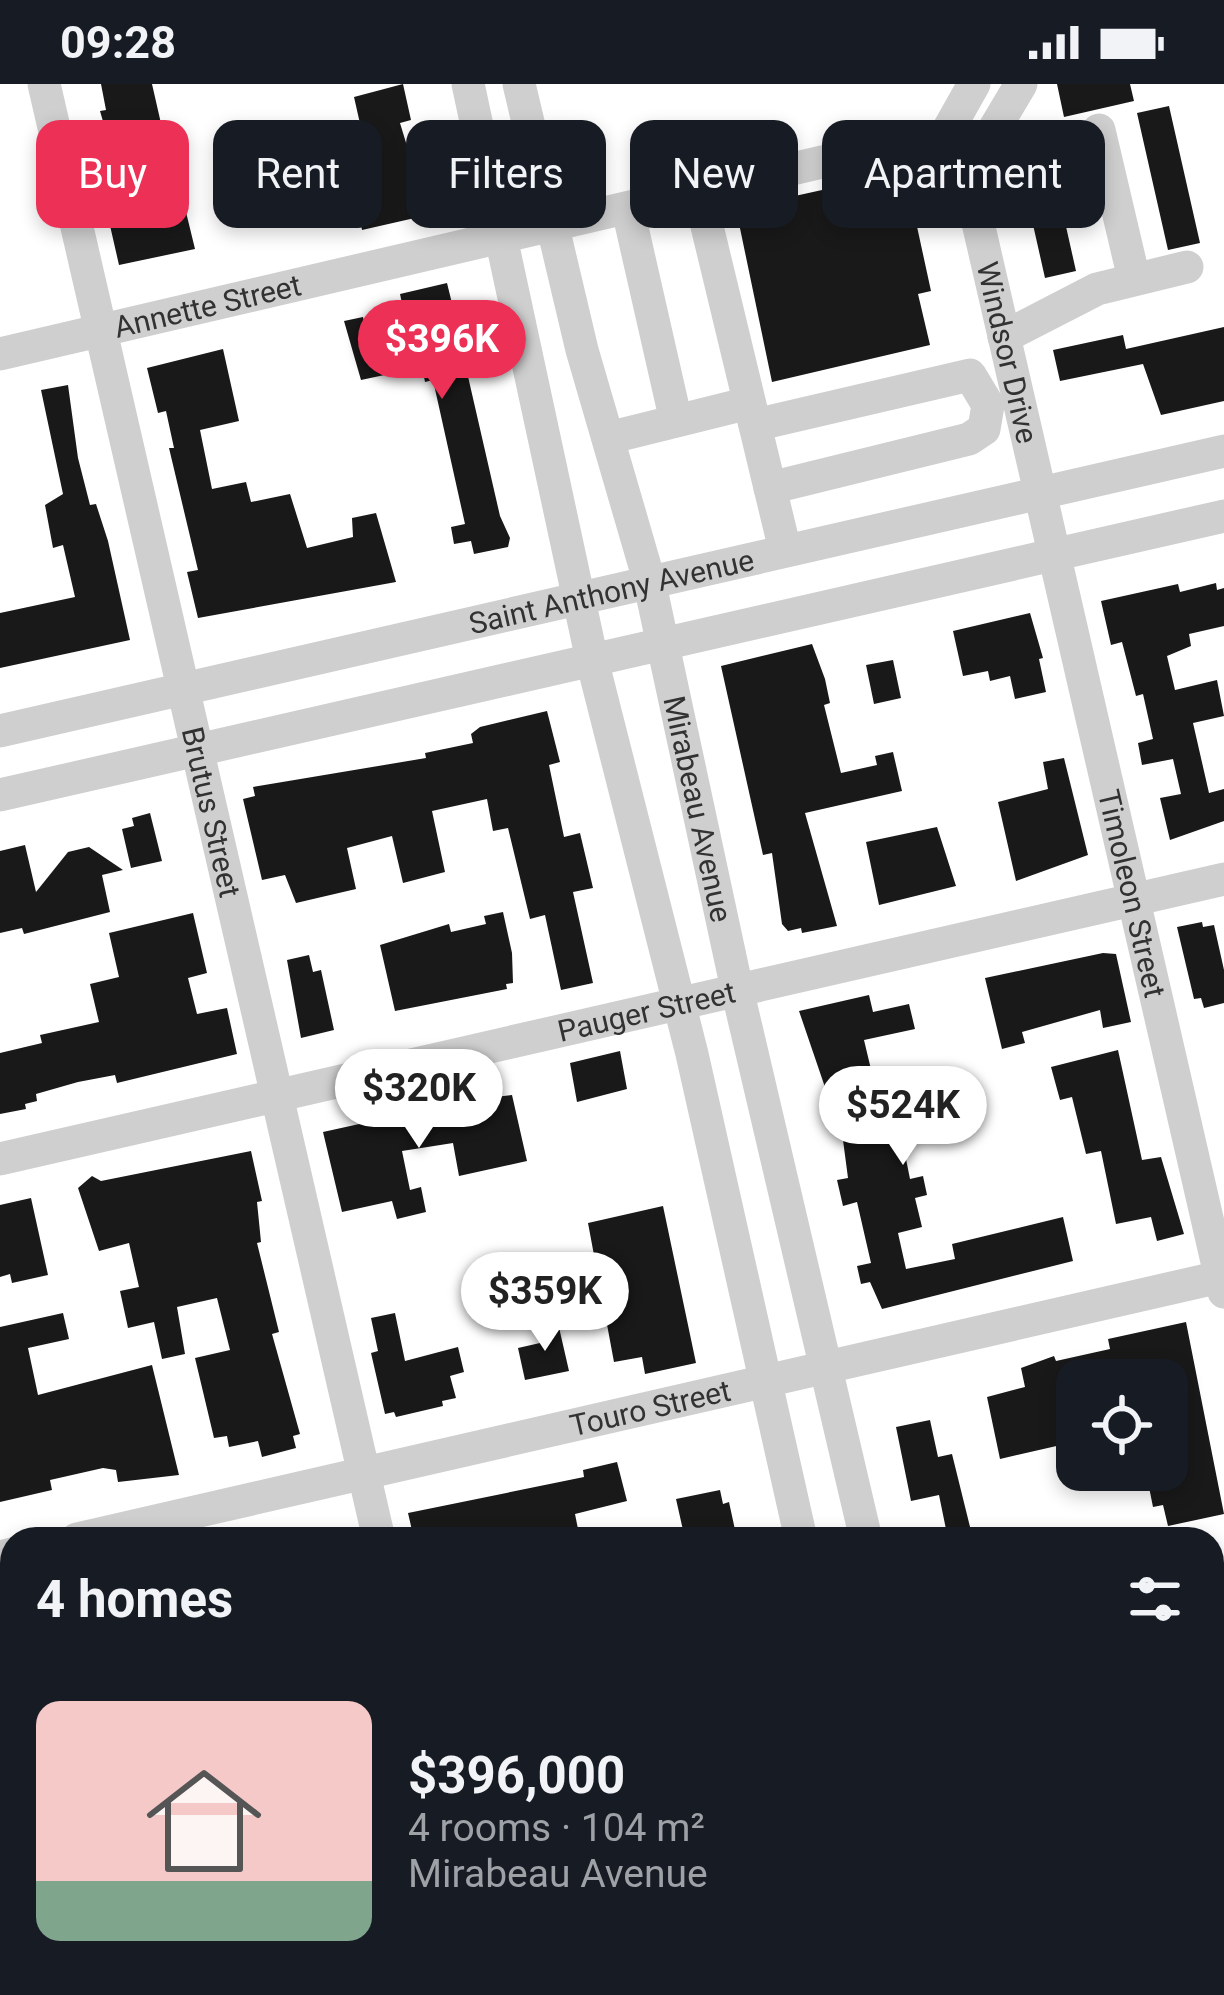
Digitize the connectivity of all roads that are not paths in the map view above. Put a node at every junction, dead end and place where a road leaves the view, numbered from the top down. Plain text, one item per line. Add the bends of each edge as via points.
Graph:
1 (44, 84) edge
2 (468, 84) edge
3 (519, 84) edge
4 (974, 84) edge
5 (1021, 84) edge
6 (528, 120) edge
7 (954, 120) edge
8 (1000, 120) edge
9 (1105, 156) edge
10 (628, 210) joint
11 (606, 215) edge
12 (553, 228) joint
13 (707, 228) edge
14 (979, 228) edge
15 (505, 239) junction
16 (1187, 267) dead end
17 (1133, 279) junction
18 (101, 331) junction
19 (1004, 338) junction
20 (0, 354) edge
21 (752, 414) junction
22 (676, 421) junction
23 (608, 438) junction
24 (1224, 451) edge
25 (770, 488) junction
26 (1039, 493) junction
27 (1224, 516) edge
28 (785, 550) junction
29 (1053, 555) junction
30 (649, 580) junction
31 (578, 597) junction
32 (664, 643) junction
33 (592, 660) junction
34 (183, 688) junction
35 (0, 731) edge
36 (197, 750) junction
37 (0, 795) edge
38 (1224, 879) edge
39 (1135, 899) junction
40 (737, 989) junction
41 (679, 1002) junction
42 (277, 1095) junction
43 (0, 1159) edge
44 (1223, 1282) edge
45 (828, 1366) junction
46 (766, 1381) junction
47 (364, 1473) junction
48 (129, 1527) edge
49 (376, 1527) edge
50 (798, 1527) edge
51 (863, 1527) edge

1 - 18 street, Brutus Street
2 - 15 street, Mirabeau Avenue
3 - 6 street, Mirabeau Avenue
4 - 7 street
5 - 8 street
9 - 17 street
10 - 11 street, Annette Street
10 - 22 street
12 - 15 street, Annette Street
12 - 23 street, Mirabeau Avenue
13 - 21 street
14 - 19 street, Windsor Drive
15 - 18 street, Annette Street
15 - 31 street, Mirabeau Avenue
16 - 17 street
17 - 19 street
18 - 20 street, Annette Street
18 - 34 street, Brutus Street
19 - 26 street, Windsor Drive
21 - 22 street
21 - 25 street
21 - 25 street via 970,375 988,405 984,429 969,439
22 - 23 street
23 - 30 street, Mirabeau Avenue
24 - 26 street, Saint Anthony Avenue
25 - 28 street
26 - 28 street, Saint Anthony Avenue
26 - 29 street, Timoleon Street
27 - 29 street, Saint Anthony Avenue
28 - 30 street, Saint Anthony Avenue
29 - 32 street, Saint Anthony Avenue
29 - 39 street, Timoleon Street
30 - 31 street, Saint Anthony Avenue
30 - 32 street, Mirabeau Avenue
31 - 33 street, Mirabeau Avenue
31 - 34 street, Saint Anthony Avenue
32 - 33 street, Saint Anthony Avenue
32 - 40 street, Mirabeau Avenue
33 - 36 street, Saint Anthony Avenue
33 - 41 street, Mirabeau Avenue
34 - 35 street, Saint Anthony Avenue
34 - 36 street, Brutus Street
36 - 37 street, Saint Anthony Avenue
36 - 42 street, Brutus Street
38 - 39 street, Pauger Street
39 - 40 street, Pauger Street
39 - 44 street, Timoleon Street
40 - 41 street, Pauger Street
40 - 45 street, Mirabeau Avenue
41 - 42 street, Pauger Street
41 - 46 street, Mirabeau Avenue
42 - 43 street, Pauger Street
42 - 47 street, Brutus Street
44 - 45 street, Touro Street
45 - 46 street, Touro Street
45 - 51 street, Mirabeau Avenue
46 - 47 street, Touro Street
46 - 50 street, Mirabeau Avenue
47 - 48 street, Touro Street
47 - 49 street, Brutus Street

